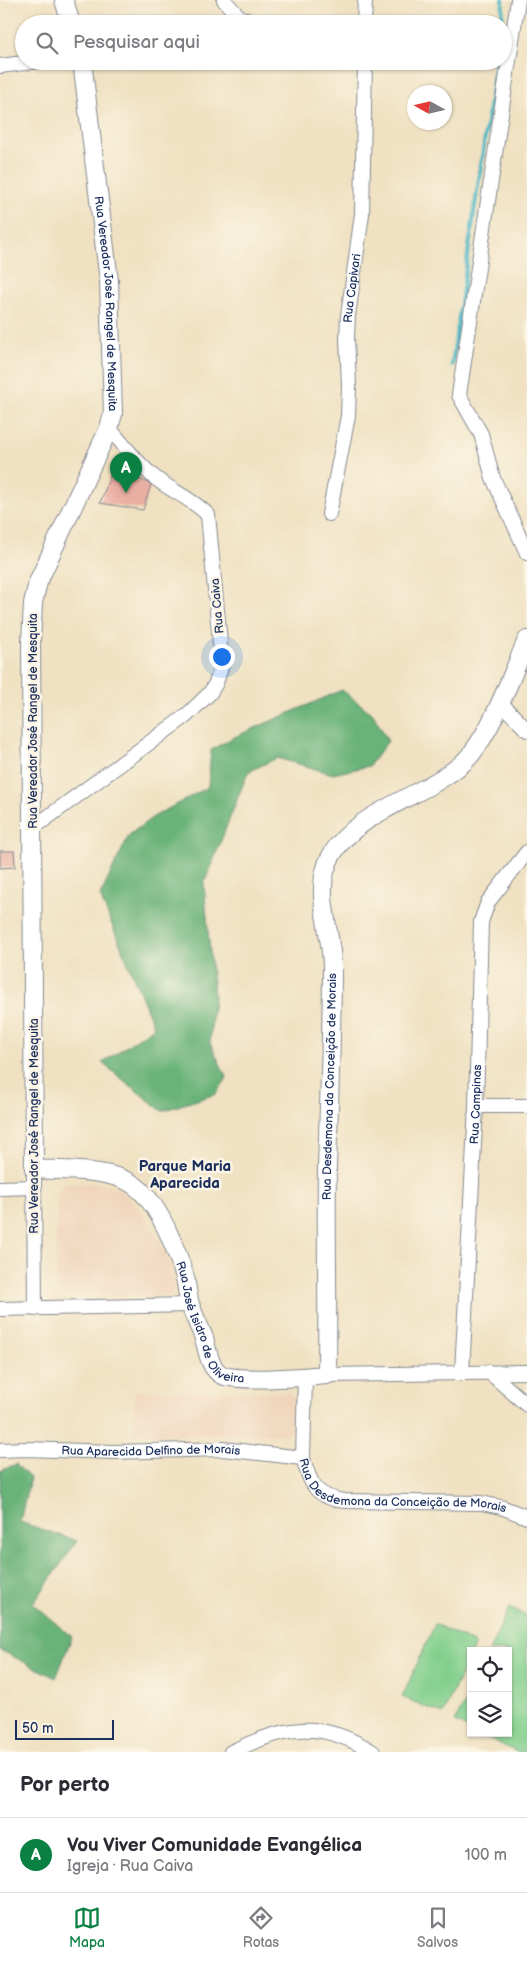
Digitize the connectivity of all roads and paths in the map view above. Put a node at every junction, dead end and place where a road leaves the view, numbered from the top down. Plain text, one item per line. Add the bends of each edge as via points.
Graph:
1 (64, 0) edge
2 (224, 0) edge
3 (365, 0) edge
4 (518, 0) edge
5 (68, 15) edge
6 (237, 15) edge
7 (364, 15) edge
8 (512, 40) edge
9 (15, 64) edge
10 (0, 66) edge
11 (83, 70) edge
12 (365, 70) edge
13 (508, 70) edge
14 (109, 428) junction
15 (329, 514) dead end
16 (527, 553) edge
17 (527, 640) edge
18 (500, 702) junction
19 (527, 730) edge
20 (33, 828) junction
21 (527, 852) edge
22 (476, 1106) junction
23 (527, 1106) edge
24 (34, 1169) junction
25 (34, 1187) junction
26 (0, 1188) edge
27 (190, 1306) junction
28 (35, 1308) junction
29 (0, 1309) edge
30 (462, 1372) junction
31 (489, 1372) junction
32 (527, 1372) edge
33 (327, 1375) junction
34 (305, 1377) junction
35 (527, 1405) edge
36 (0, 1450) edge
37 (303, 1458) junction
38 (527, 1517) edge
39 (231, 1752) edge
40 (373, 1752) edge

1 - 5 street
2 - 6 street
3 - 7 street
4 - 8 street
9 - 10 street
11 - 14 street, Rua Vereador José Rangel de Mesquita via 109,281 113,414
12 - 15 street, Rua Capivari via 362,214 348,323 348,416
13 - 16 street via 459,395 481,434 493,478
14 - 20 street, Rua Vereador José Rangel de Mesquita via 38,582 33,603
14 - 20 street, Rua Caiva via 153,476 208,515 222,664 210,693 186,716
17 - 18 street, Rua Desdemona da Conceição de Morais
18 - 19 street
18 - 33 street, Rua Desdemona da Conceição de Morais via 479,742 465,760 449,773 371,818 344,839 331,856 326,871 322,892 332,963
20 - 24 street, Rua Vereador José Rangel de Mesquita
21 - 22 street, Rua Campinas via 488,902 481,922
22 - 23 street
22 - 30 street, Rua Campinas
24 - 25 street, Rua Vereador José Rangel de Mesquita
24 - 27 street, Rua José Isidro de Oliveira via 97,1172 134,1185 149,1200 166,1229 184,1274
25 - 26 street
25 - 28 street, Rua Vereador José Rangel de Mesquita
27 - 28 street
27 - 34 street, Rua José Isidro de Oliveira via 210,1362 224,1376
28 - 29 street
30 - 31 street, Rua José Isidro de Oliveira
30 - 33 street, Rua José Isidro de Oliveira
31 - 32 street, Rua José Isidro de Oliveira
31 - 35 street
33 - 34 street, Rua José Isidro de Oliveira
34 - 37 street, Rua Desdemona da Conceição de Morais
36 - 37 street, Rua Aparecida Delfino de Morais via 113,1452 223,1449
37 - 38 street, Rua Desdemona da Conceição de Morais via 306,1470 321,1495 333,1500 481,1503
39 - 40 street via 282,1731 305,1729 328,1732

